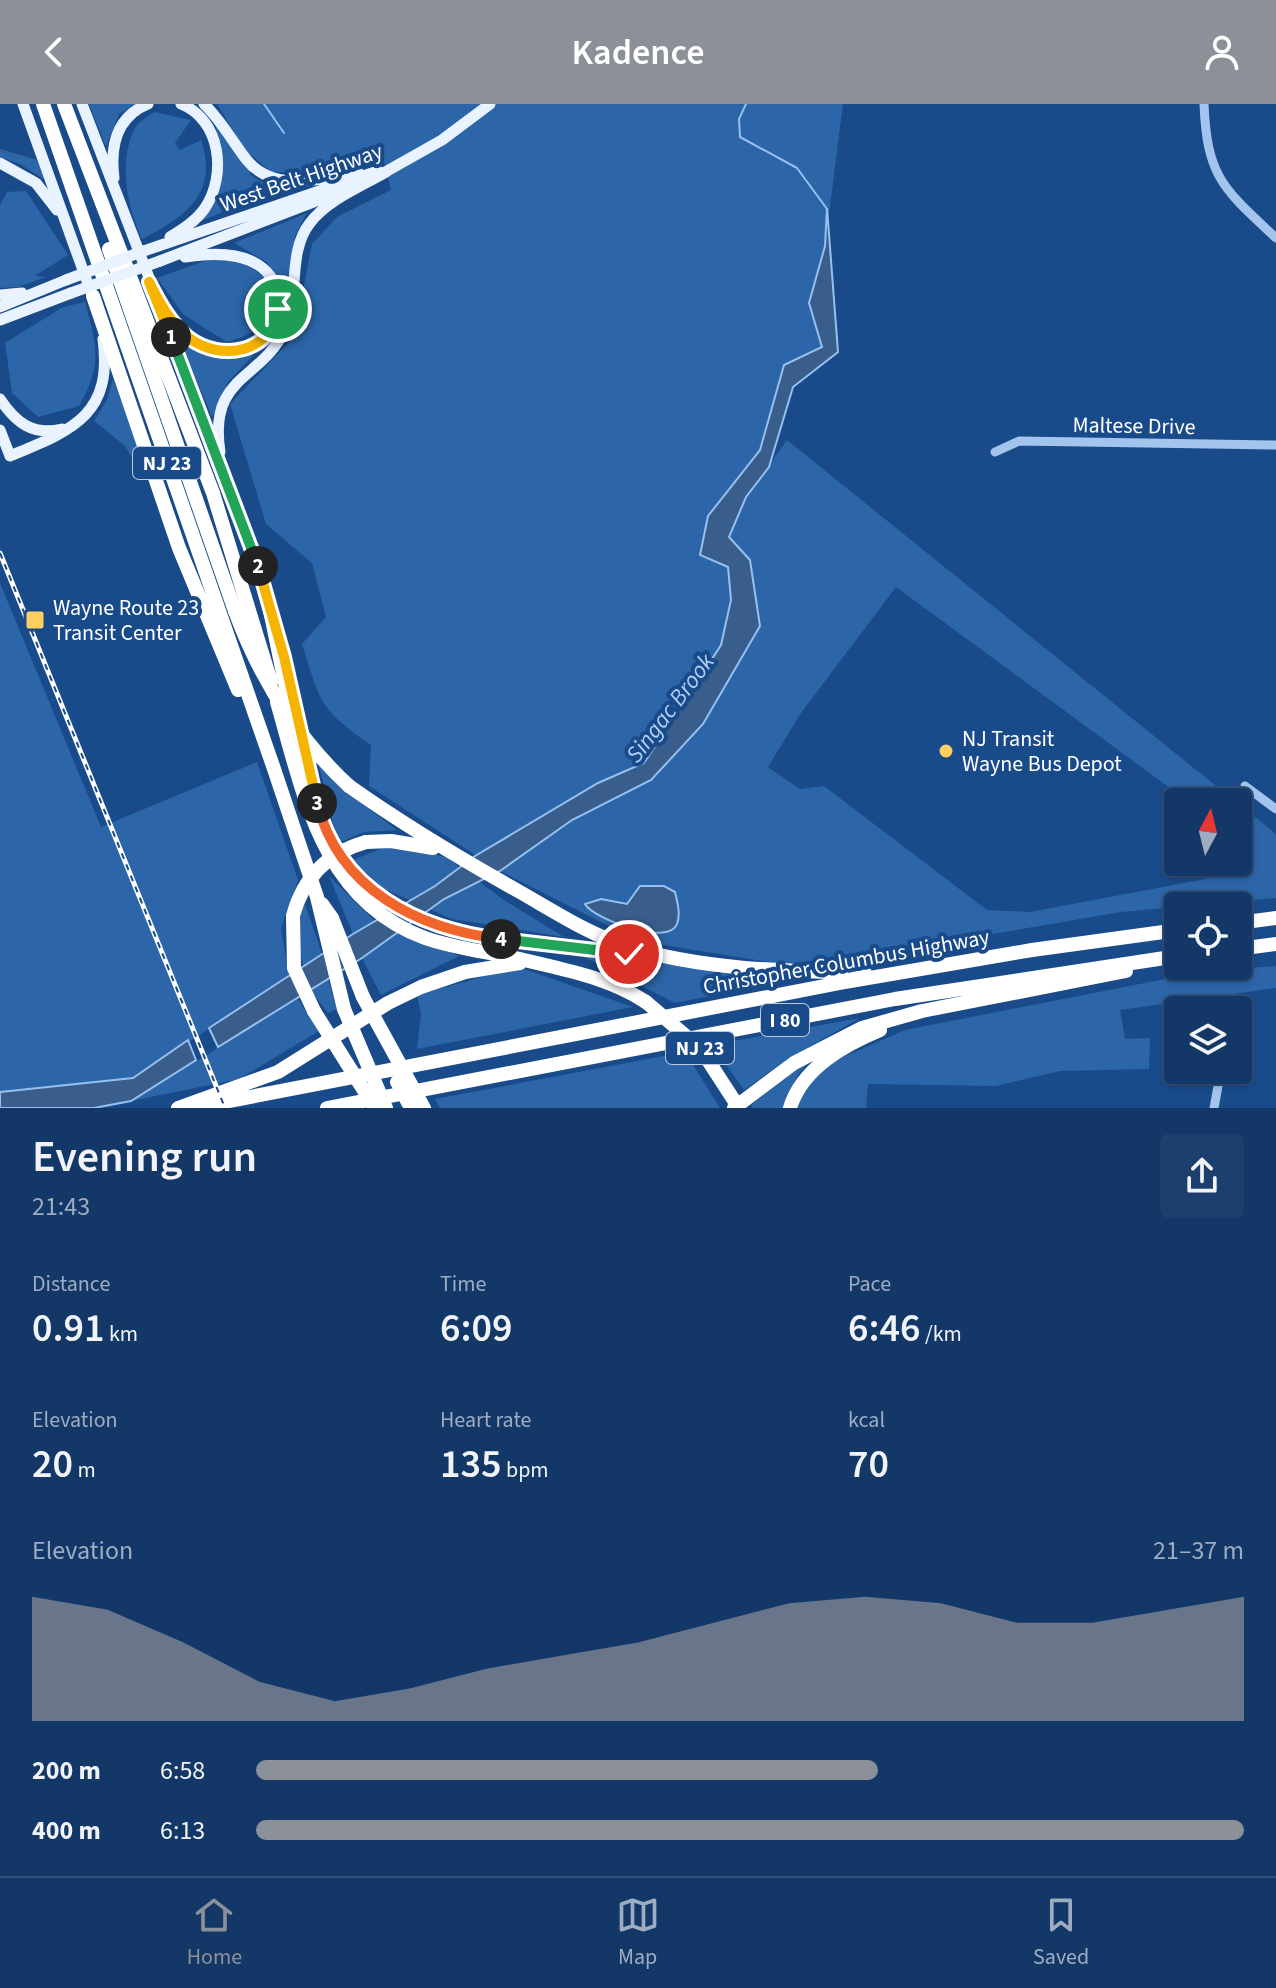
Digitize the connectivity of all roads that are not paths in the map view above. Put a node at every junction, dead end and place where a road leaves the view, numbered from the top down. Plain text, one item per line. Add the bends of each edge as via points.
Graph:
1 (23, 104) edge
2 (40, 104) edge
3 (57, 104) edge
4 (64, 104) edge
5 (82, 104) edge
6 (148, 104) edge
7 (181, 104) edge
8 (204, 104) edge
9 (490, 104) edge
10 (1204, 104) edge
11 (0, 163) edge
12 (398, 164) junction
13 (386, 172) junction
14 (123, 214) junction
15 (1276, 238) edge
16 (73, 242) junction
17 (155, 247) junction
18 (160, 261) junction
19 (149, 282) junction
20 (46, 288) junction
21 (0, 295) edge
22 (93, 296) junction
23 (0, 307) edge
24 (29, 309) junction
25 (0, 320) edge
26 (0, 330) edge
27 (0, 399) edge
28 (84, 418) junction
29 (0, 430) edge
30 (1276, 445) edge
31 (995, 452) dead end
32 (233, 495) junction
33 (269, 605) junction
34 (273, 766) junction
35 (1245, 786) dead end
36 (1276, 809) edge
37 (309, 813) junction
38 (449, 851) junction
39 (317, 897) junction
40 (387, 910) junction
41 (1276, 918) edge
42 (1252, 921) edge
43 (1164, 932) edge
44 (1276, 944) edge
45 (1252, 947) edge
46 (674, 958) junction
47 (1164, 958) edge
48 (1155, 959) junction
49 (528, 961) junction
50 (897, 974) junction
51 (363, 997) junction
52 (951, 1006) junction
53 (1218, 1086) dead end
54 (178, 1108) edge
55 (193, 1108) edge
56 (327, 1108) edge
57 (375, 1108) edge
58 (386, 1108) edge
59 (411, 1108) edge
60 (424, 1108) edge
61 (734, 1108) edge
62 (790, 1108) edge
63 (1214, 1108) edge

1 - 16 main road
2 - 34 highway, NJ 23
3 - 38 highway, bridge via 235,611 277,700 349,786
4 - 37 highway, NJ 23 via 213,493
5 - 14 main road
6 - 14 main road via 124,121 114,145
7 - 17 main road via 196,112 210,131 217,156 215,184 196,219
8 - 12 main road via 252,166 269,177 302,181
9 - 12 main road
10 - 15 street via 1207,150 1217,176
11 - 16 main road via 45,192
12 - 13 main road, West Belt Highway
12 - 17 main road, West Belt Highway
13 - 18 main road, West Belt Highway
13 - 32 main road via 310,222 299,246 283,334 225,398 219,444
14 - 19 main road
16 - 22 main road
17 - 20 main road, West Belt Highway, bridge
18 - 19 main road via 225,253 255,261 276,287 278,309 272,327 249,348 211,349 177,326
18 - 24 main road, West Belt Highway, bridge
19 - 32 main road
20 - 21 main road
20 - 23 main road, West Belt Highway
22 - 28 main road via 105,371 98,400
22 - 34 highway via 189,573
24 - 25 main road, West Belt Highway
24 - 26 main road
27 - 28 main road via 33,431 53,431
28 - 29 main road via 10,456
30 - 31 street, Maltese Drive via 1019,441
32 - 33 main road
33 - 37 highway
33 - 40 main road via 323,822 351,870
34 - 39 highway, NJ 23
35 - 36 street
37 - 40 highway, NJ 23 via 341,876
38 - 46 highway via 602,937
38 - 57 highway, bridge via 403,842 366,842 341,851 319,867 302,890 293,916 294,968 304,996
39 - 51 highway
39 - 58 highway, NJ 23, bridge via 344,1009
40 - 46 main road via 483,937
40 - 49 highway, NJ 23 via 405,930 451,946
41 - 42 highway
43 - 50 highway, Christopher Columbus Highway / I 80
44 - 45 highway
46 - 50 highway via 774,970
47 - 48 highway, Christopher Columbus Highway / I 80
48 - 52 highway via 1136,969
48 - 56 highway, Christopher Columbus Highway / I 80 via 895,999
49 - 54 highway via 465,972 421,987 278,1072
49 - 61 highway, NJ 23, bridge via 601,979 646,1002 700,1048
50 - 55 highway, Christopher Columbus Highway / I 80
51 - 59 highway, bridge
51 - 60 highway, bridge
52 - 61 highway via 847,1033 780,1072
52 - 62 highway via 839,1051 808,1076
53 - 63 street

